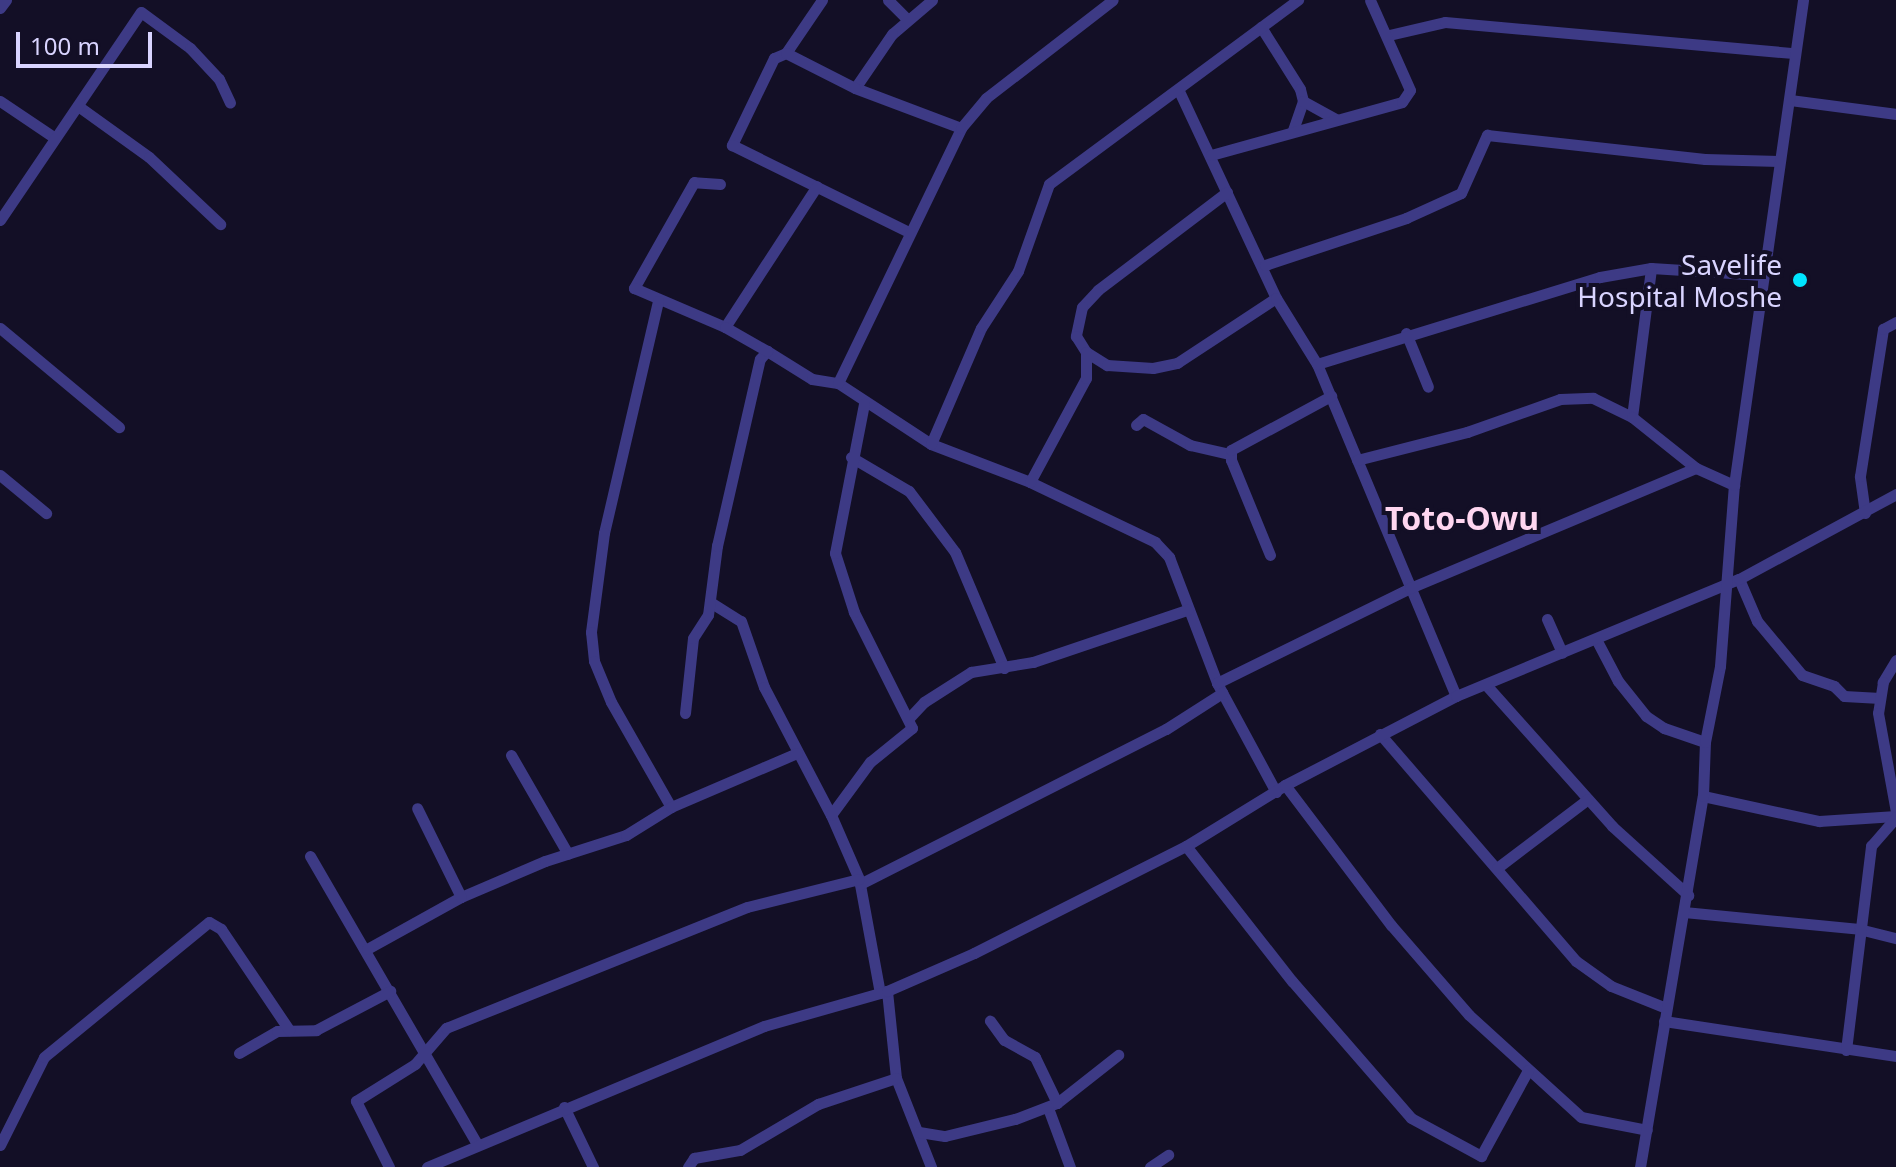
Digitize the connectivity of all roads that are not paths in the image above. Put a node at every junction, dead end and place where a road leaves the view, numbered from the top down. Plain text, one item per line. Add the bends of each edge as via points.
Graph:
1 (6, 0) edge
2 (822, 0) edge
3 (888, 0) edge
4 (932, 0) edge
5 (1113, 0) edge
6 (1298, 0) edge
7 (1370, 0) edge
8 (1803, 0) edge
9 (0, 8) edge
10 (907, 19) junction
11 (1261, 27) junction
12 (1389, 35) junction
13 (786, 53) junction
14 (1794, 53) junction
15 (855, 88) junction
16 (1179, 91) junction
17 (1790, 100) junction
18 (0, 101) edge
19 (1303, 101) junction
20 (230, 103) dead end
21 (78, 106) junction
22 (1896, 114) edge
23 (1336, 119) junction
24 (961, 128) junction
25 (1293, 130) junction
26 (55, 138) junction
27 (1211, 155) junction
28 (1779, 161) junction
29 (720, 184) dead end
30 (817, 186) junction
31 (1227, 192) junction
32 (0, 220) edge
33 (220, 224) dead end
34 (907, 231) junction
35 (1265, 265) junction
36 (1651, 268) junction
37 (1763, 275) junction
38 (1276, 298) junction
39 (658, 301) junction
40 (1896, 322) edge
41 (725, 327) junction
42 (0, 328) edge
43 (1406, 333) junction
44 (767, 351) junction
45 (1086, 352) junction
46 (1317, 364) junction
47 (1107, 365) junction
48 (1086, 378) junction
49 (838, 383) junction
50 (1428, 387) dead end
51 (1331, 396) junction
52 (864, 404) junction
53 (1632, 417) junction
54 (1136, 425) dead end
55 (119, 427) dead end
56 (931, 444) junction
57 (1230, 454) junction
58 (851, 457) junction
59 (1357, 460) junction
60 (1696, 468) junction
61 (0, 475) edge
62 (1030, 482) junction
63 (1734, 485) junction
64 (1896, 494) edge
65 (46, 513) dead end
66 (1865, 513) junction
67 (1270, 555) dead end
68 (1739, 579) junction
69 (1723, 583) junction
70 (1410, 588) junction
71 (710, 602) junction
72 (1187, 610) junction
73 (1547, 619) dead end
74 (1597, 641) junction
75 (1562, 653) junction
76 (1896, 660) edge
77 (1004, 668) junction
78 (1487, 686) junction
79 (1220, 688) junction
80 (1456, 696) junction
81 (1880, 698) junction
82 (685, 713) dead end
83 (909, 718) junction
84 (1380, 734) junction
85 (1705, 742) junction
86 (797, 753) junction
87 (511, 755) dead end
88 (1281, 788) junction
89 (1703, 796) junction
90 (1588, 799) junction
91 (671, 807) junction
92 (417, 808) dead end
93 (831, 815) junction
94 (1896, 815) edge
95 (1186, 846) junction
96 (568, 854) junction
97 (310, 856) dead end
98 (1497, 868) junction
99 (859, 882) junction
100 (1688, 895) junction
101 (461, 897) junction
102 (1684, 912) junction
103 (1859, 929) junction
104 (1896, 938) edge
105 (367, 949) junction
106 (390, 991) junction
107 (884, 992) junction
108 (1666, 1008) junction
109 (990, 1021) dead end
110 (1664, 1021) junction
111 (289, 1030) junction
112 (1846, 1050) junction
113 (239, 1053) dead end
114 (423, 1054) junction
115 (1118, 1055) dead end
116 (1896, 1056) edge
117 (1528, 1070) junction
118 (896, 1078) junction
119 (1052, 1105) junction
120 (564, 1107) junction
121 (1647, 1130) junction
122 (919, 1132) junction
123 (477, 1144) junction
124 (0, 1145) edge
125 (1168, 1155) dead end
126 (1479, 1161) edge
127 (389, 1167) edge
128 (427, 1167) edge
129 (593, 1167) edge
130 (688, 1167) edge
131 (931, 1167) edge
132 (1070, 1167) edge
133 (1150, 1167) edge
134 (1640, 1167) edge

1 - 9 street
2 - 13 street
3 - 10 street
4 - 10 street
5 - 24 street via 986,98
6 - 11 street
7 - 12 street
8 - 14 street
10 - 15 street
11 - 16 street
11 - 19 street
12 - 14 street via 1445,22
12 - 23 street via 1410,90 1407,97
13 - 15 street
13 - 30 street via 774,58 732,145
14 - 17 street
15 - 24 street
16 - 27 street
16 - 56 street via 1049,184 1018,271 981,328
17 - 22 street
17 - 28 street
18 - 26 street
19 - 23 street
19 - 25 street
20 - 21 street via 219,79 190,48 141,12
21 - 26 street
21 - 33 street via 149,157
23 - 25 street
24 - 34 street
25 - 27 street
26 - 32 street
27 - 31 street
28 - 35 street via 1705,159 1487,135 1461,193 1406,218
28 - 37 street
29 - 39 street via 694,182 661,233 635,283 640,294
30 - 34 street
30 - 41 street
31 - 35 street
31 - 45 street via 1082,307 1076,336
34 - 49 street
35 - 38 street
36 - 37 street
36 - 43 street via 1600,277
36 - 53 street
37 - 63 street
38 - 46 street
38 - 47 street via 1177,363 1153,368
39 - 41 street
39 - 91 street via 604,533 591,632 594,661 611,702
40 - 66 street via 1883,329 1860,476
41 - 44 street
42 - 55 street
43 - 46 street
43 - 50 street
44 - 49 street via 812,379
44 - 71 street via 753,389
45 - 47 street
45 - 48 street
46 - 51 street
47 - 48 street
48 - 62 street
49 - 52 street
51 - 57 street
51 - 59 street
52 - 56 street
52 - 58 street
53 - 59 street via 1593,398 1560,399 1467,432
53 - 60 street
54 - 57 street via 1143,419 1190,445
56 - 62 street
57 - 67 street
58 - 77 street via 909,491 955,552
58 - 83 street via 837,565 854,612
59 - 70 street
60 - 63 street
60 - 70 street
61 - 65 street
62 - 72 street via 1155,542 1169,557
63 - 69 street
64 - 66 street
66 - 68 street
68 - 69 street
68 - 81 street via 1757,621 1802,675 1834,686 1844,696
69 - 74 street
69 - 85 street via 1720,666
70 - 79 street
70 - 80 street
71 - 82 street via 693,638
71 - 86 street via 741,621 764,687
72 - 77 street
72 - 79 street
73 - 75 street
74 - 75 street
74 - 85 street via 1618,681 1646,716
75 - 78 street
76 - 81 street
77 - 83 street via 971,672
78 - 80 street
78 - 90 street
79 - 88 street
79 - 99 street via 1166,729
80 - 84 street
81 - 94 street via 1878,727 1889,757
83 - 93 street via 912,728 870,762
84 - 88 street
84 - 98 street
85 - 89 street
86 - 91 street
86 - 93 street
87 - 96 street
88 - 95 street
88 - 117 street via 1469,1015
89 - 94 street via 1819,821
89 - 100 street
90 - 98 street
90 - 100 street
91 - 96 street via 626,835
92 - 101 street
93 - 99 street
94 - 103 street via 1871,846
95 - 107 street via 974,953
95 - 126 street via 1391,1097 1411,1118
96 - 101 street
97 - 105 street
98 - 108 street via 1576,961 1611,986
99 - 107 street
99 - 114 street via 747,907 577,973 446,1028
100 - 102 street
101 - 105 street
102 - 103 street
102 - 108 street
103 - 104 street
103 - 112 street
105 - 106 street
106 - 111 street via 316,1030
106 - 114 street
107 - 118 street
107 - 120 street via 764,1026
108 - 110 street
109 - 119 street via 1004,1040 1035,1057
110 - 112 street
110 - 121 street
111 - 113 street via 277,1031
111 - 124 street via 221,929 209,922 44,1057
112 - 116 street
114 - 123 street
114 - 127 street via 356,1101
115 - 119 street
117 - 121 street via 1581,1117
117 - 126 street
118 - 122 street
118 - 130 street via 818,1104 740,1150 694,1158
119 - 122 street via 945,1136
119 - 132 street
120 - 123 street
120 - 129 street
121 - 134 street
122 - 131 street via 919,1148
123 - 128 street
125 - 133 street

